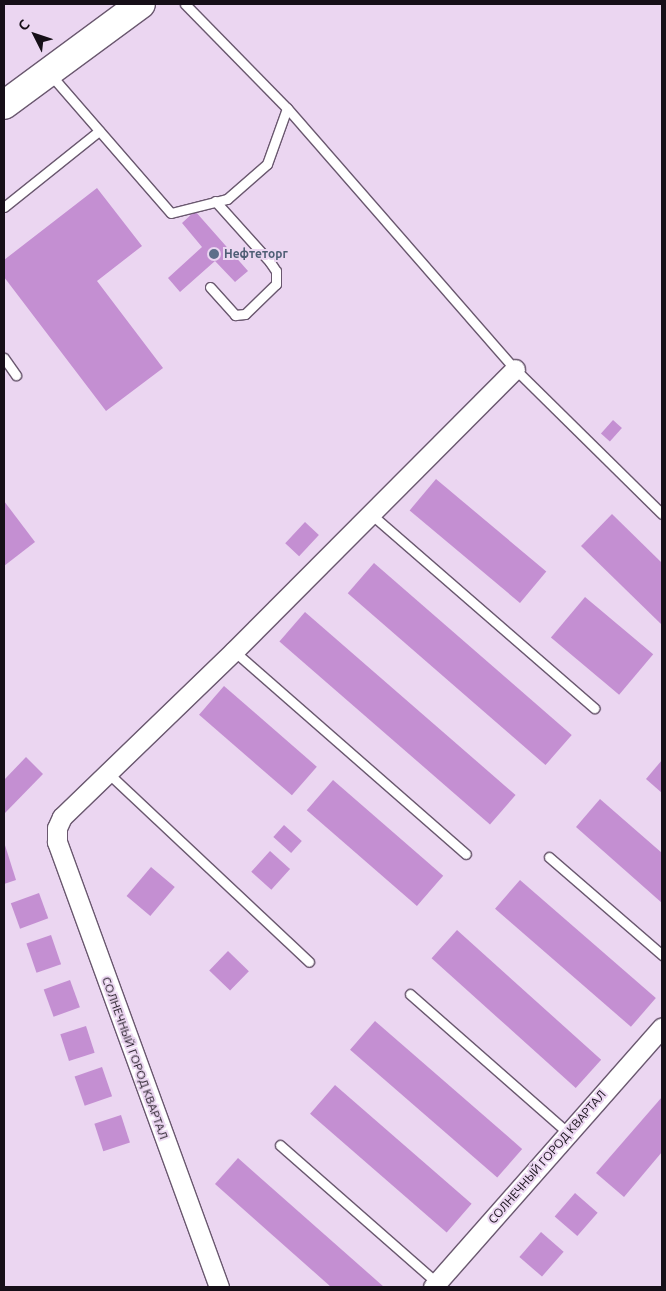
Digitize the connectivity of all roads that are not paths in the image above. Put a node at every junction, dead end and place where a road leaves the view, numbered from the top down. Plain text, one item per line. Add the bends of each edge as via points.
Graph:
1 (141, 4) edge
2 (185, 4) edge
3 (48, 72) junction
4 (4, 105) edge
5 (287, 108) junction
6 (100, 131) junction
7 (215, 201) junction
8 (4, 207) edge
9 (210, 287) dead end
10 (4, 358) edge
11 (515, 369) junction
12 (16, 375) dead end
13 (371, 514) junction
14 (662, 514) edge
15 (234, 651) junction
16 (594, 708) dead end
17 (107, 772) junction
18 (466, 854) dead end
19 (549, 857) dead end
20 (662, 955) edge
21 (309, 962) dead end
22 (410, 994) dead end
23 (662, 1027) edge
24 (568, 1133) junction
25 (280, 1145) dead end
26 (435, 1285) edge
27 (218, 1287) edge

1 - 3 highway
2 - 5 lane
3 - 4 highway
3 - 6 lane
5 - 7 lane via 268,164 227,199
5 - 11 lane
6 - 7 lane via 171,212
6 - 8 lane
7 - 9 lane via 270,262 276,272 276,284 245,314 235,315
10 - 12 lane
11 - 13 street
11 - 14 lane
13 - 15 street
13 - 16 lane
15 - 17 street
15 - 18 lane
17 - 21 lane
17 - 27 street, СОЛНЕЧНЫЙ ГОРОД КВАРТАЛ via 62,817 57,828 57,842
19 - 20 lane
22 - 24 lane
23 - 24 street, СОЛНЕЧНЫЙ ГОРОД КВАРТАЛ
24 - 26 street, СОЛНЕЧНЫЙ ГОРОД КВАРТАЛ
25 - 26 lane

